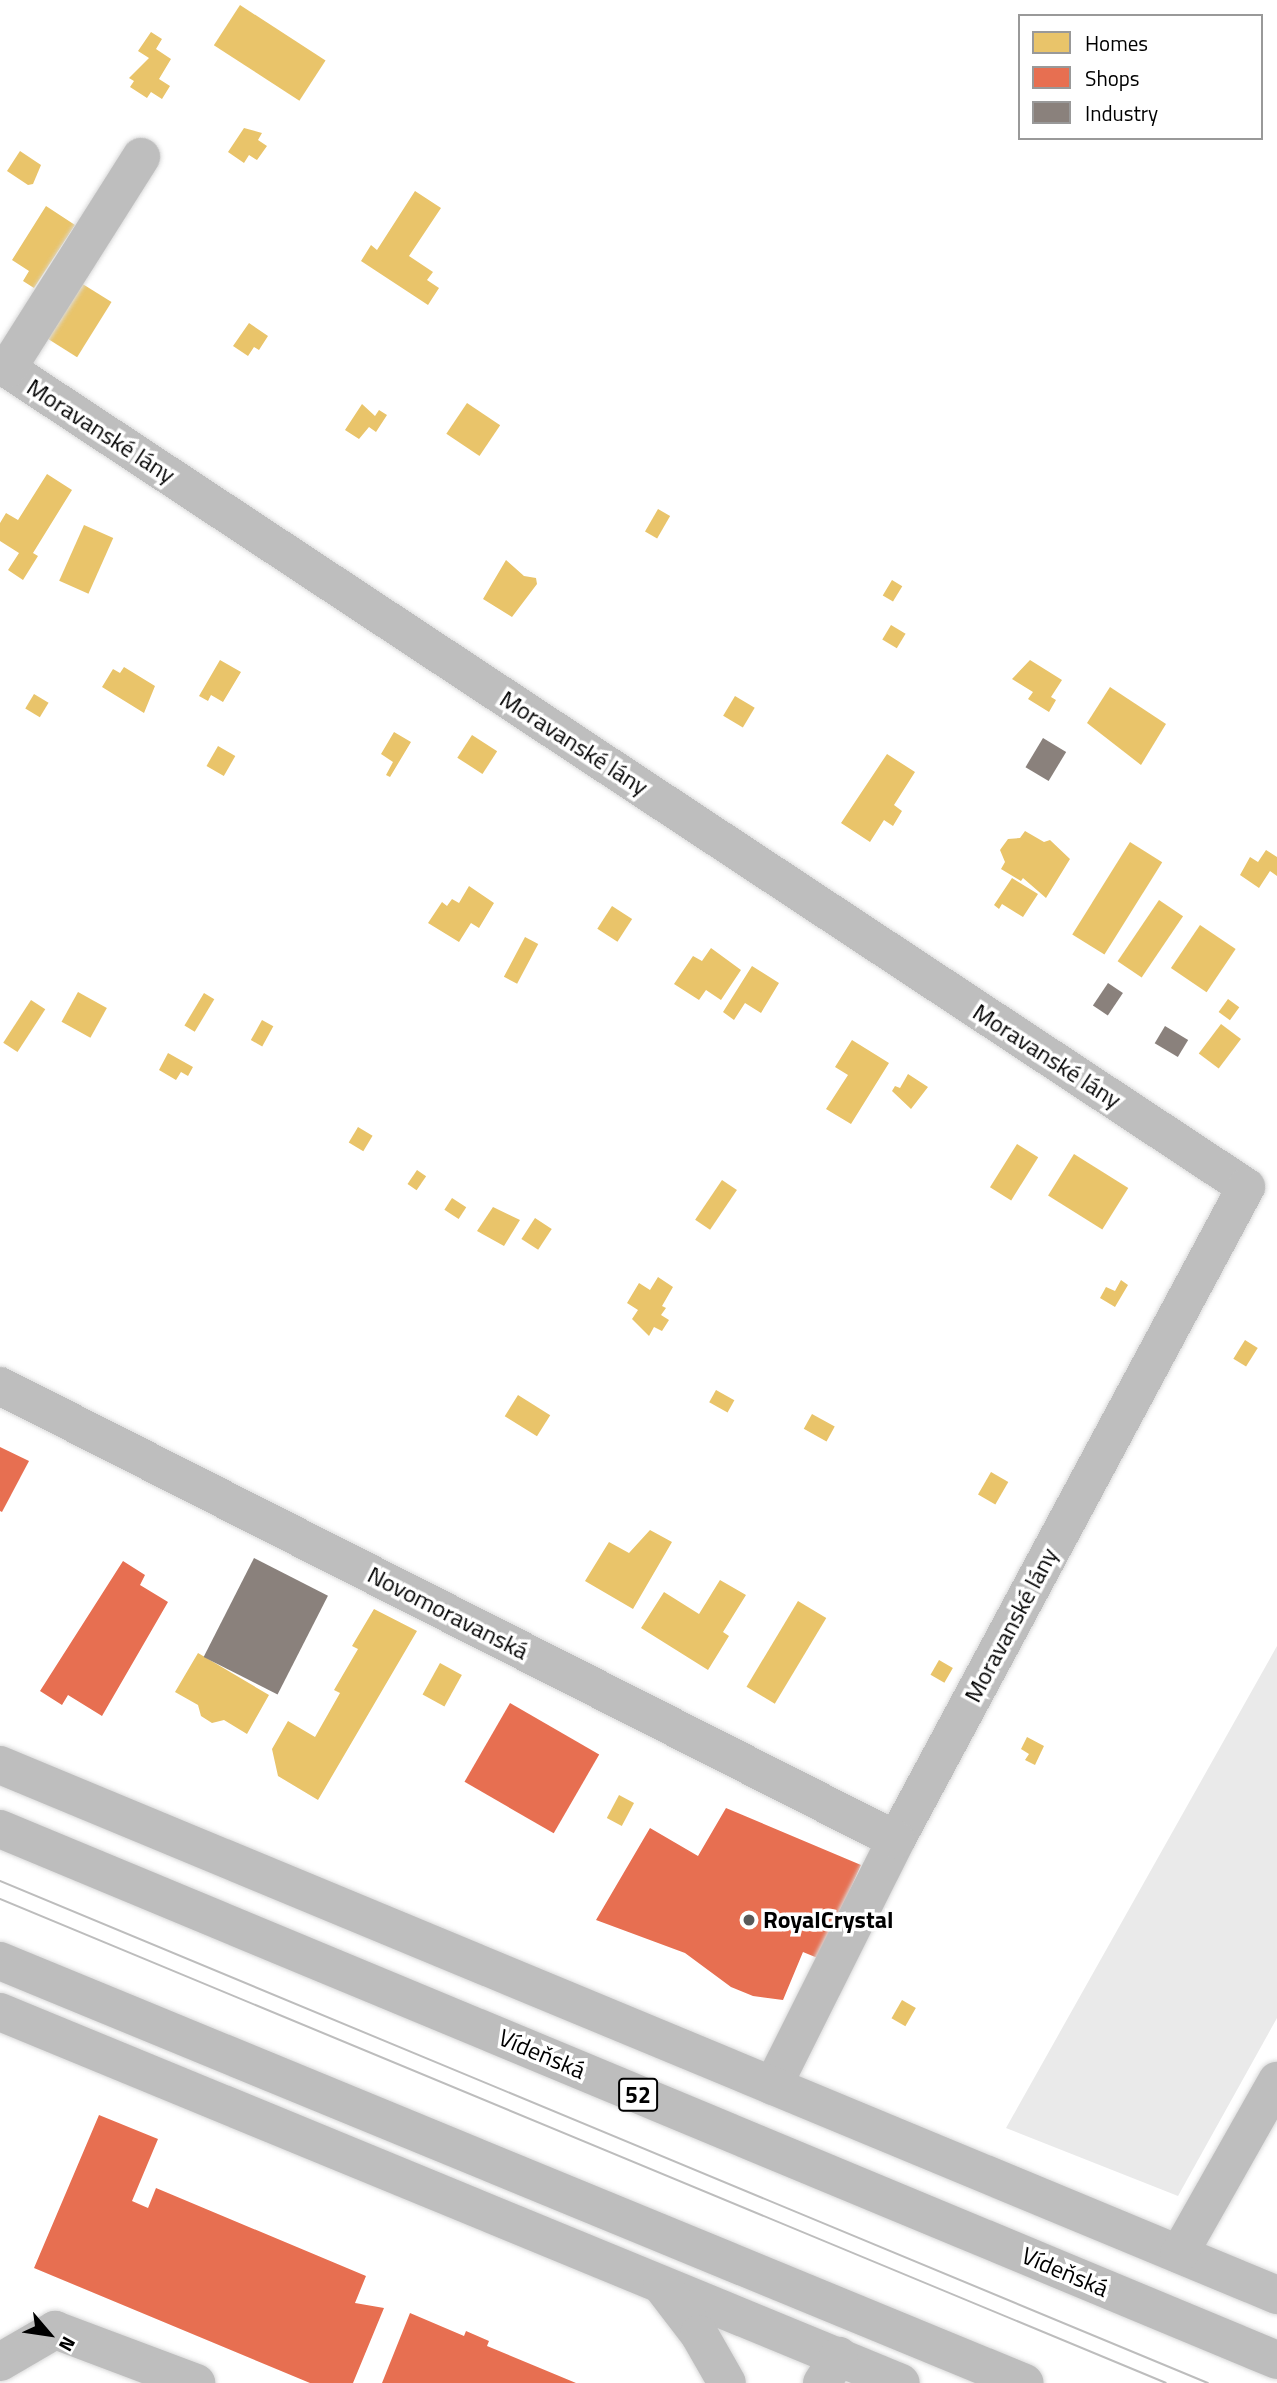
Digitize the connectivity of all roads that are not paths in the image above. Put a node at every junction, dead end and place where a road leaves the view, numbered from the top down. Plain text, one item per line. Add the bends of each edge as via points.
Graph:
1 (141, 157) dead end
2 (3, 367) edge
3 (0, 1386) edge
4 (0, 1765) edge
5 (0, 1829) edge
6 (896, 1840) junction
7 (0, 1961) edge
8 (0, 2012) edge
9 (773, 2086) junction
10 (1275, 2089) edge
11 (1179, 2254) junction
12 (662, 2286) junction
13 (1277, 2295) edge
14 (1277, 2360) edge
15 (0, 2362) edge
16 (830, 2370) edge
17 (196, 2383) edge
18 (727, 2383) edge
19 (901, 2383) edge
20 (1025, 2383) edge

1 - 2 street
2 - 6 street, Moravanské lány via 1246,1187
3 - 6 street, Novomoravanská
4 - 9 street
5 - 14 highway, Vídeňská / 52
6 - 9 street, Moravanské lány
7 - 20 highway
8 - 12 street
9 - 11 street
10 - 11 street
11 - 13 street
12 - 16 street
12 - 18 street
15 - 17 street via 55,2330
16 - 19 street

